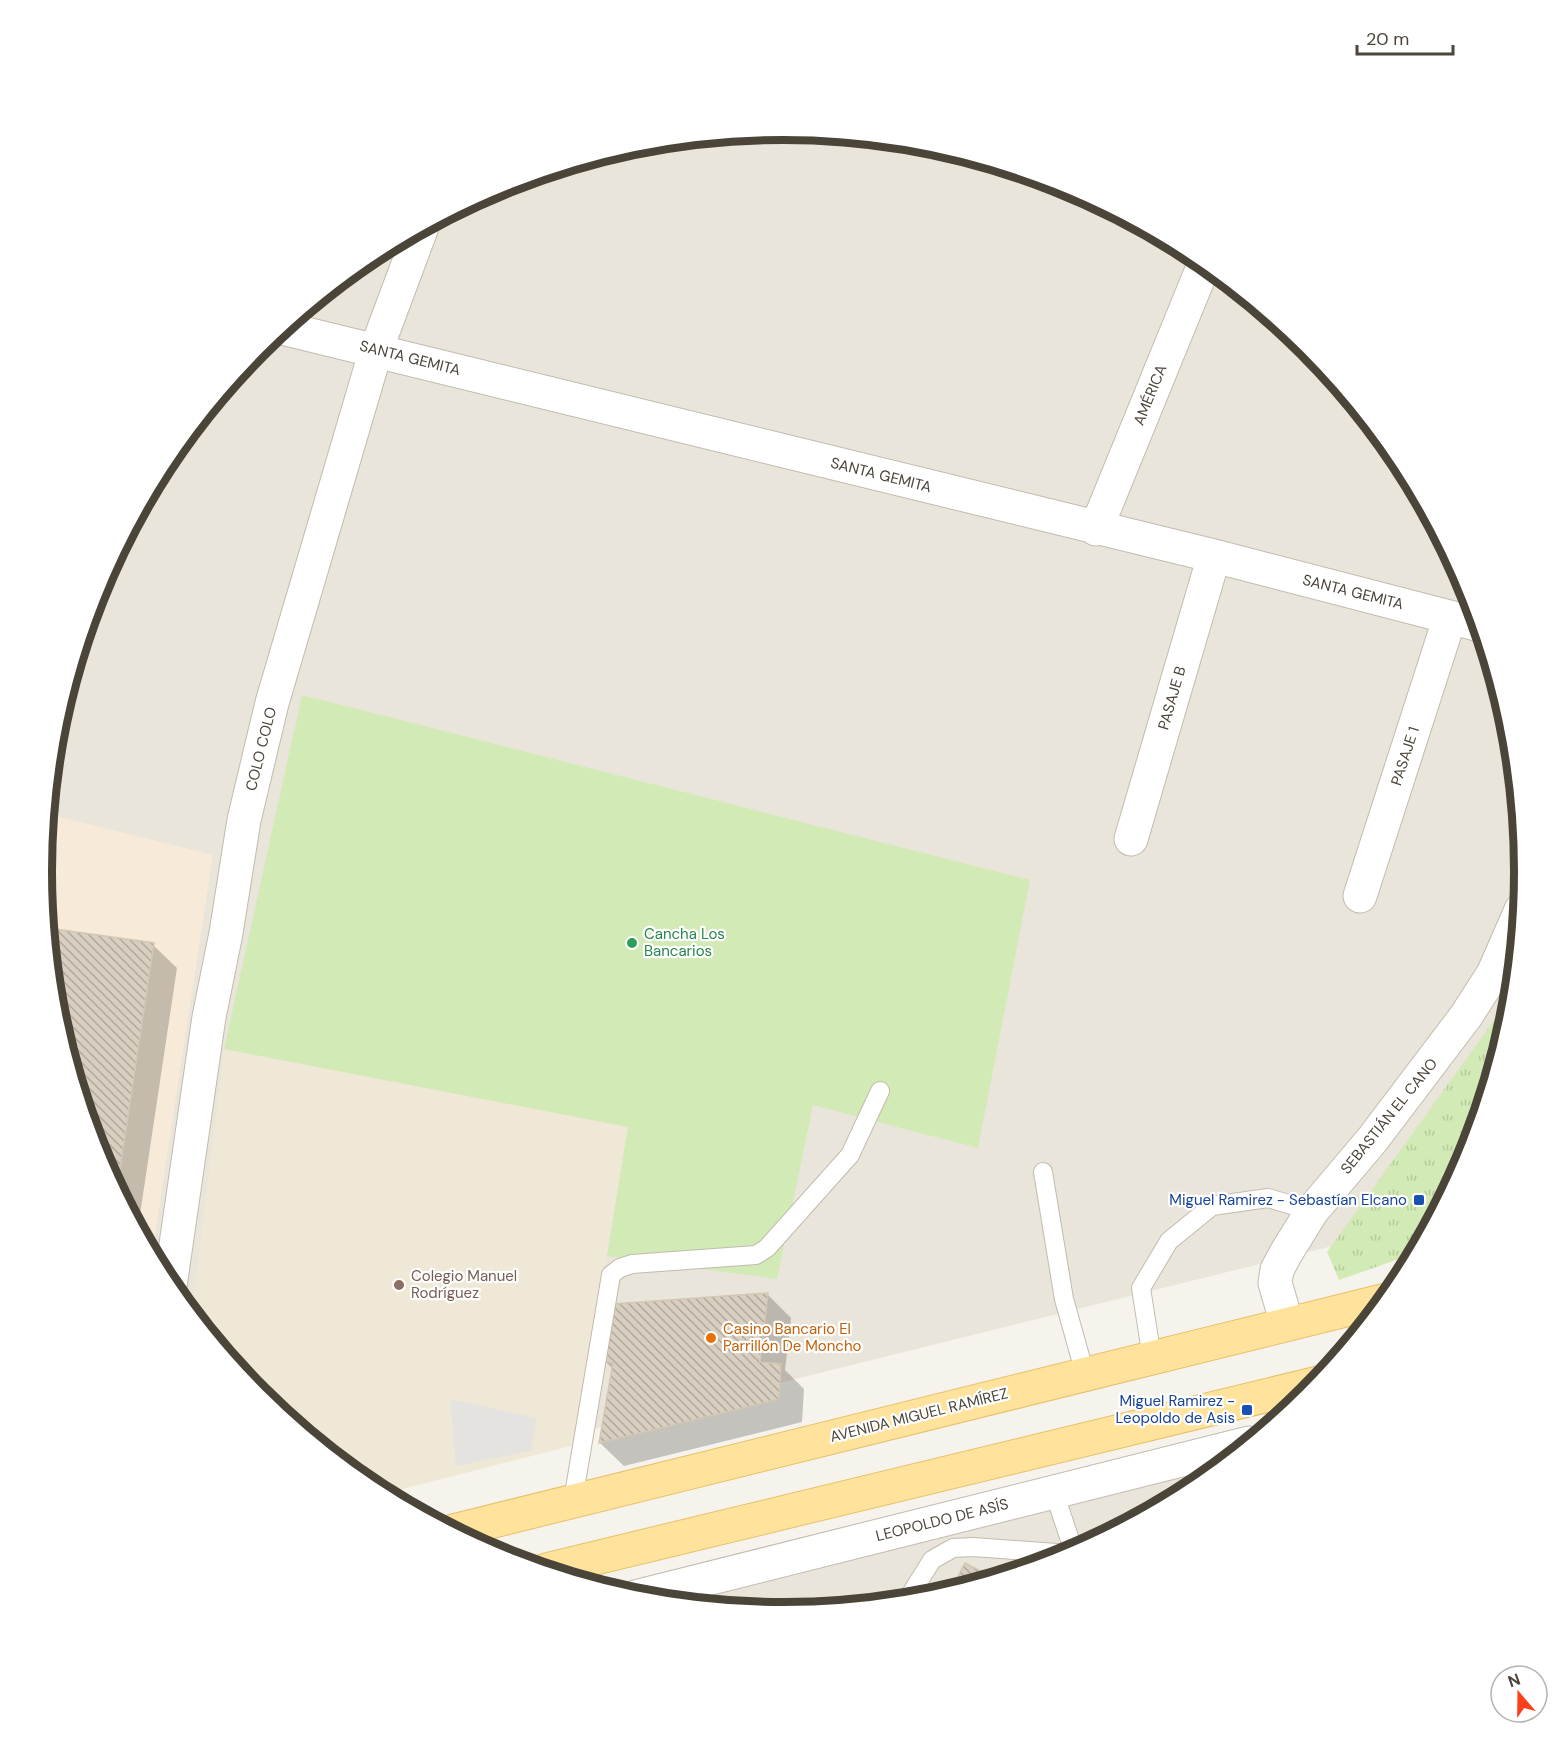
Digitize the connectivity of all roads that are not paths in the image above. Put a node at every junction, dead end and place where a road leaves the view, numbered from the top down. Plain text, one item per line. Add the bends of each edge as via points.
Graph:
1 (418, 238) edge
2 (1201, 271) edge
3 (292, 330) edge
4 (376, 350) junction
5 (1096, 529) junction
6 (1214, 556) junction
7 (1465, 621) edge
8 (1131, 839) dead end
9 (1360, 896) dead end
10 (1512, 931) edge
11 (880, 1091) dead end
12 (1043, 1172) dead end
13 (1312, 1210) junction
14 (172, 1271) edge
15 (1372, 1303) edge
16 (1287, 1324) junction
17 (1152, 1358) junction
18 (1085, 1374) junction
19 (1301, 1387) edge
20 (1234, 1447) edge
21 (1054, 1492) junction
22 (573, 1500) junction
23 (463, 1528) edge
24 (1069, 1543) edge
25 (1048, 1552) edge
26 (560, 1567) edge
27 (913, 1590) edge
28 (659, 1591) edge

1 - 4 street, COLO COLO
2 - 5 street, AMÉRICA
3 - 4 street, SANTA GEMITA
4 - 5 street, SANTA GEMITA
4 - 14 street, COLO COLO via 272,703 244,820 209,1017
5 - 6 street, SANTA GEMITA
6 - 7 street, SANTA GEMITA
6 - 8 street, PASAJE B
7 - 9 street, PASAJE 1
10 - 13 street, SEBASTIÁN EL CANO via 1493,974 1466,1016 1372,1140
11 - 22 lane via 850,1155 767,1248 756,1255 632,1264 611,1275
12 - 18 lane via 1064,1299
13 - 16 street, SEBASTIÁN EL CANO via 1277,1270 1275,1283
13 - 17 lane via 1268,1198 1212,1206 1169,1241 1141,1288
15 - 16 main road, AVENIDA MIGUEL RAMÍREZ
16 - 17 main road, AVENIDA MIGUEL RAMÍREZ
17 - 18 main road, AVENIDA MIGUEL RAMÍREZ
18 - 22 main road, AVENIDA MIGUEL RAMÍREZ
19 - 26 main road
20 - 21 street, LEOPOLDO DE ASÍS
21 - 24 lane
21 - 28 street, LEOPOLDO DE ASÍS
22 - 23 main road, AVENIDA MIGUEL RAMÍREZ
25 - 27 lane via 953,1548 932,1560

